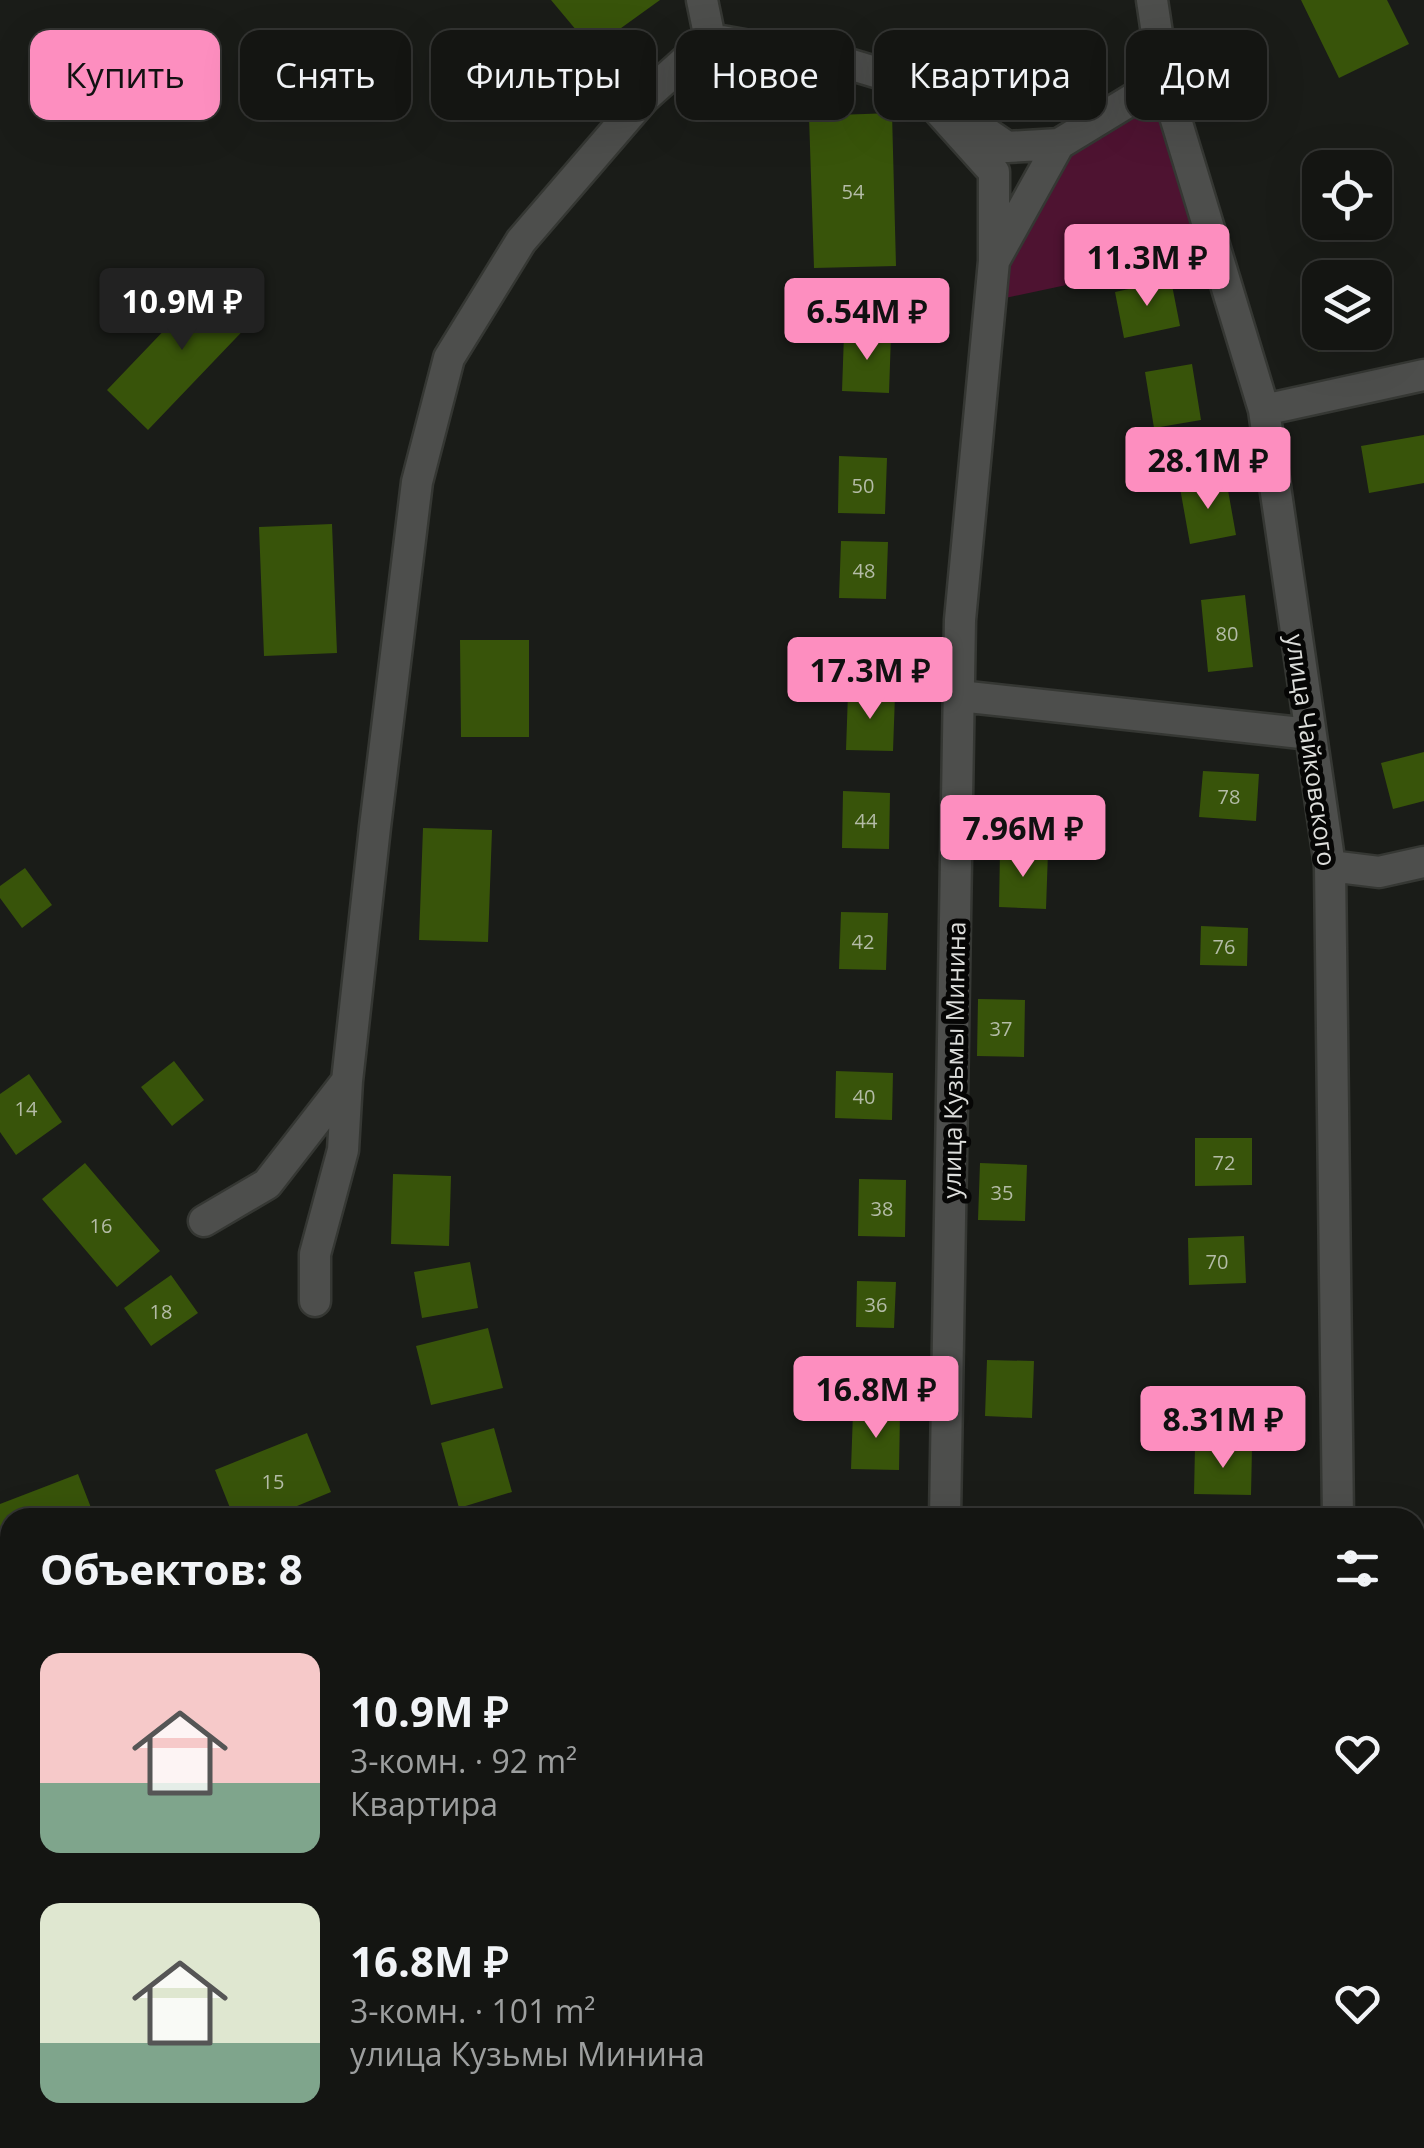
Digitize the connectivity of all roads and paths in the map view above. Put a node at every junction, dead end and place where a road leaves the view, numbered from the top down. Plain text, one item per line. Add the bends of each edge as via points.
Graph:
1 (702, 0) edge
2 (1152, 0) edge
3 (708, 30) edge
4 (1156, 30) edge
5 (676, 69) edge
6 (1126, 103) edge
7 (947, 120) edge
8 (967, 120) edge
9 (1176, 120) edge
10 (1059, 144) junction
11 (994, 260) junction
12 (1424, 375) edge
13 (1264, 410) junction
14 (958, 696) junction
15 (1310, 734) junction
16 (1424, 862) edge
17 (1330, 866) junction
18 (347, 1082) junction
19 (204, 1220) dead end
20 (315, 1302) dead end
21 (945, 1508) edge
22 (1338, 1508) edge

1 - 3 street
2 - 4 street, улица Чайковского
5 - 18 street via 521,241 449,358 417,482
6 - 10 street, улица Кузьмы Минина
7 - 11 street via 994,172
8 - 10 street via 1007,147
9 - 13 street, улица Чайковского
10 - 11 street, улица Кузьмы Минина
11 - 14 street, улица Кузьмы Минина
12 - 13 street
13 - 15 street, улица Чайковского
14 - 15 street
14 - 21 street, улица Кузьмы Минина
15 - 17 street, улица Чайковского
16 - 17 street via 1379,872
17 - 22 street, улица Чайковского
18 - 19 street via 267,1184
18 - 20 street via 344,1150 315,1254

